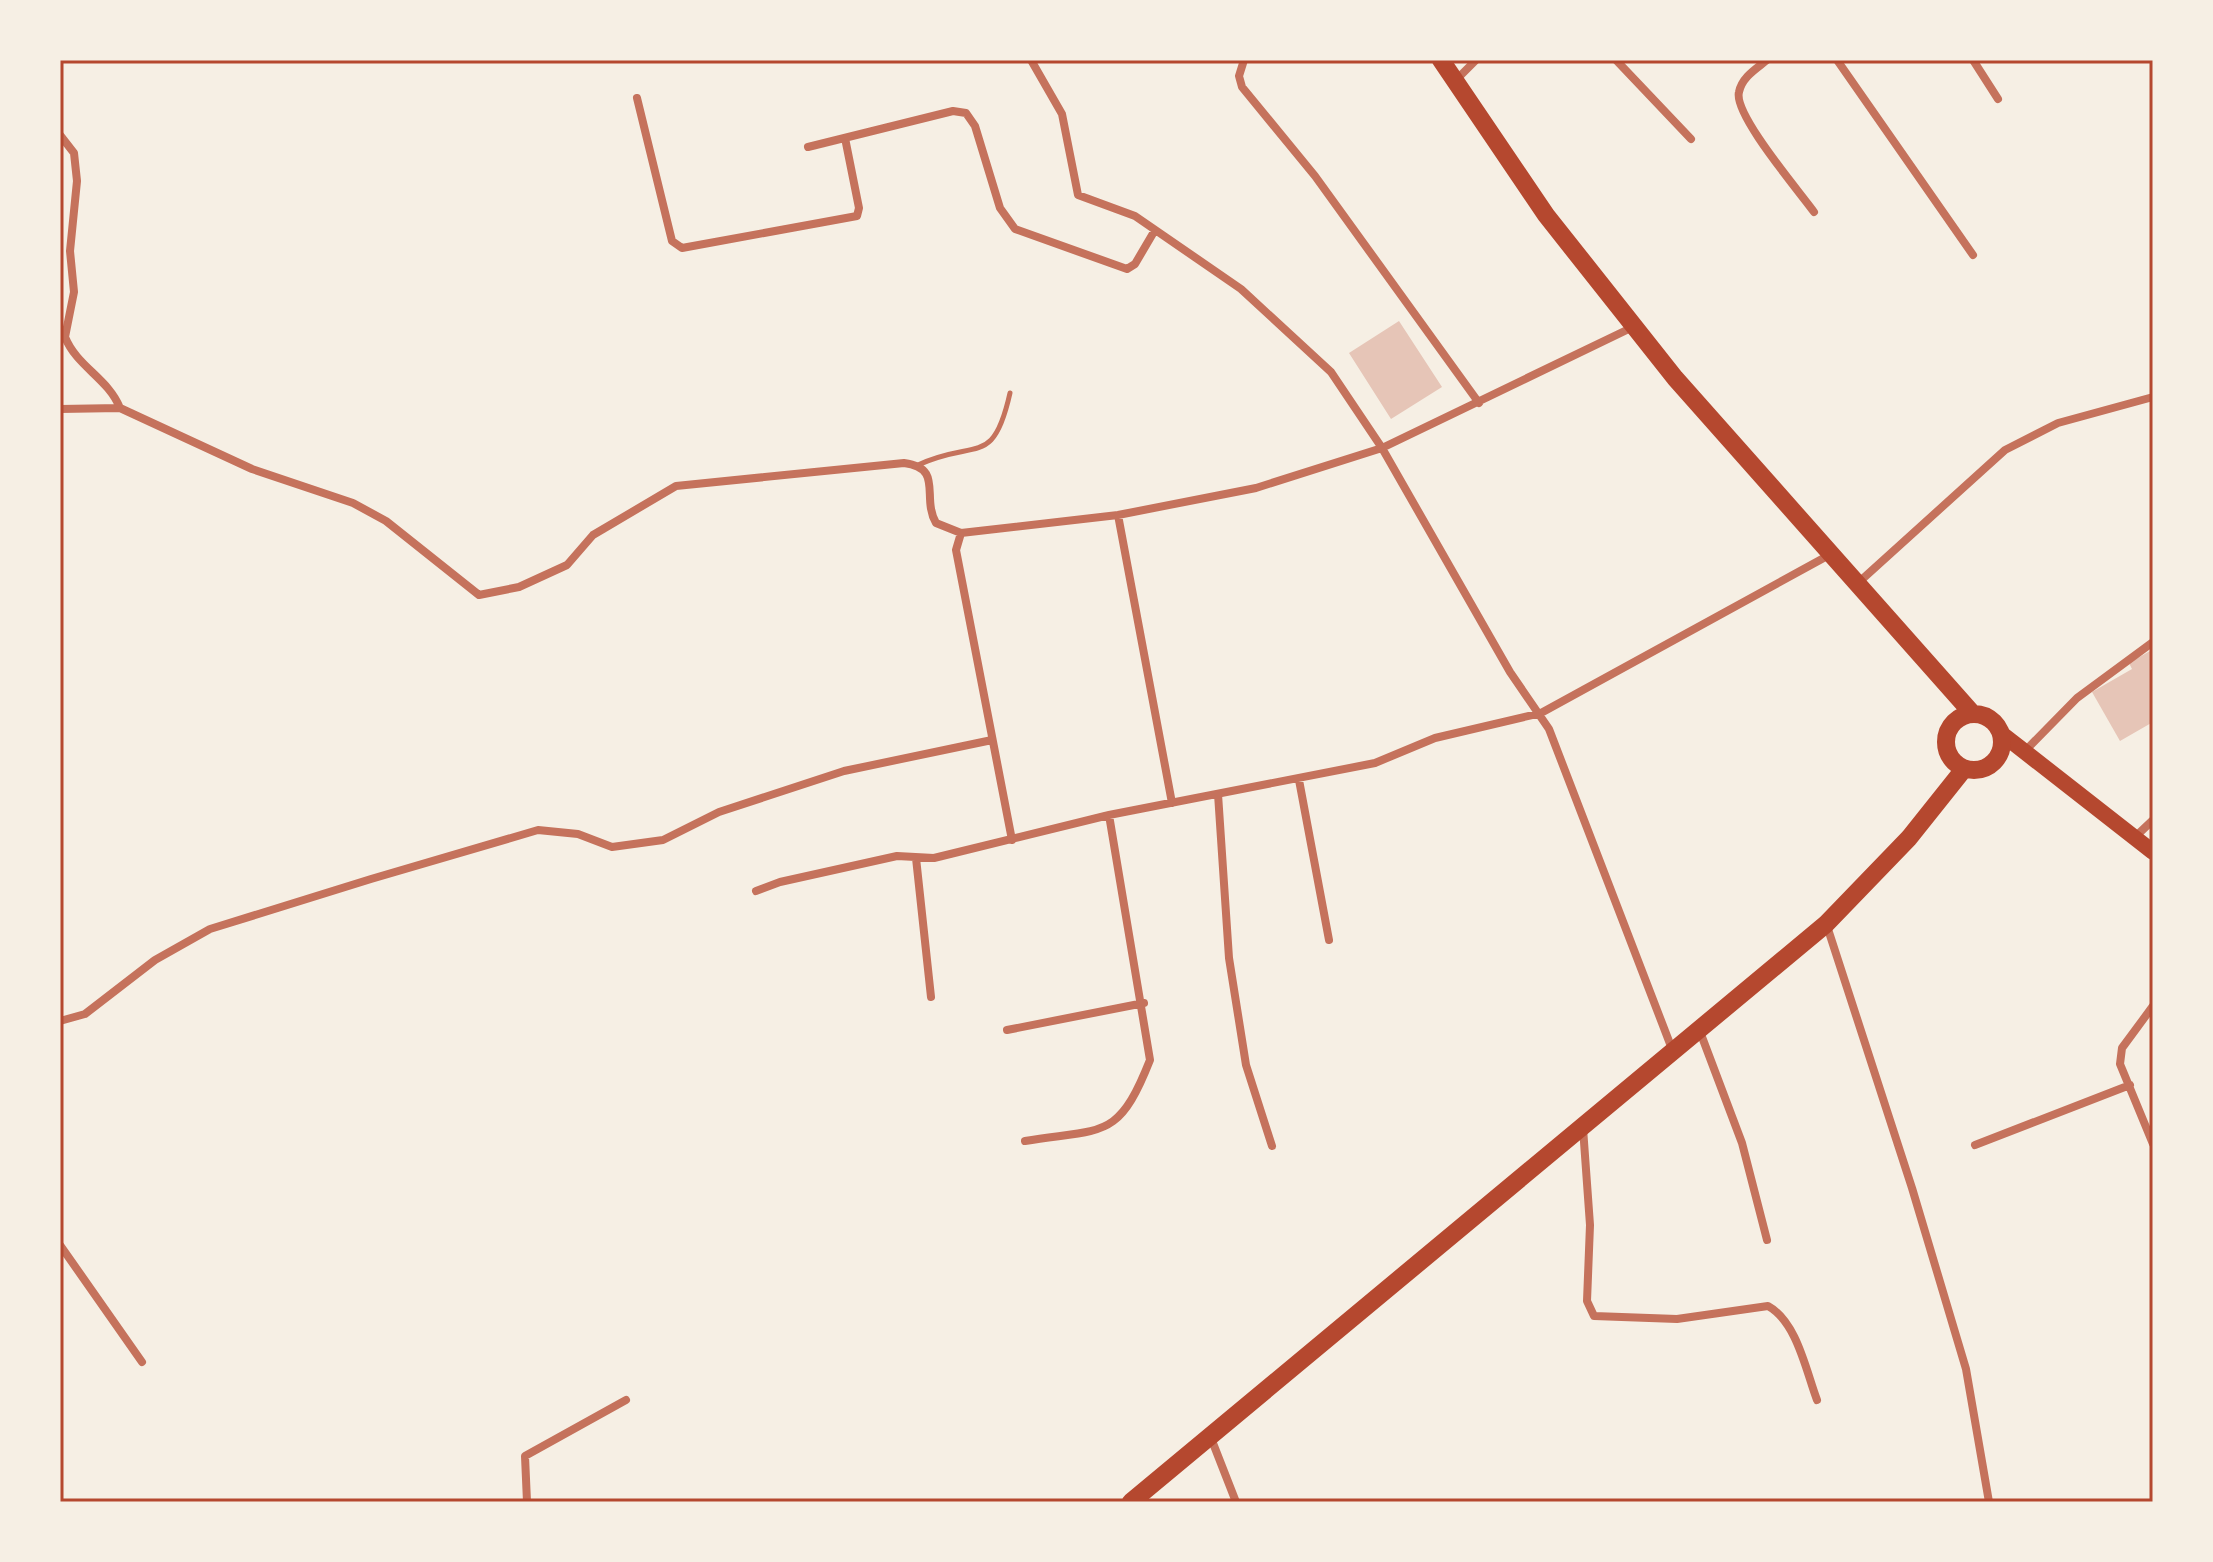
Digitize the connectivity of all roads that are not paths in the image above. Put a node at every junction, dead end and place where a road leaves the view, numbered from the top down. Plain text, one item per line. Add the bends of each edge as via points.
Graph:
1 (1031, 60) edge
2 (1244, 60) edge
3 (1441, 60) edge
4 (1476, 60) edge
5 (1616, 60) edge
6 (1767, 60) edge
7 (1838, 60) edge
8 (1973, 60) edge
9 (1456, 80) junction
10 (637, 98) dead end
11 (1998, 99) dead end
12 (60, 135) edge
13 (845, 138) junction
14 (1691, 139) dead end
15 (808, 147) dead end
16 (1814, 212) dead end
17 (1155, 230) junction
18 (1973, 255) dead end
19 (1634, 326) junction
20 (1010, 393) dead end
21 (2153, 397) edge
22 (1479, 403) junction
23 (120, 408) junction
24 (60, 409) edge
25 (1382, 448) junction
26 (918, 465) junction
27 (1118, 515) junction
28 (961, 533) junction
29 (1832, 553) junction
30 (1858, 583) junction
31 (2153, 642) edge
32 (1541, 713) junction
33 (1972, 713) junction
34 (2002, 734) junction
35 (992, 740) junction
36 (2024, 752) junction
37 (1964, 769) junction
38 (1299, 780) junction
39 (1218, 794) junction
40 (1172, 803) junction
41 (1109, 815) junction
42 (2153, 820) edge
43 (2135, 837) junction
44 (1012, 840) junction
45 (2153, 852) edge
46 (916, 858) junction
47 (756, 891) dead end
48 (1826, 924) junction
49 (1329, 940) dead end
50 (931, 997) dead end
51 (1144, 1003) junction
52 (2153, 1006) edge
53 (60, 1021) edge
54 (1699, 1028) junction
55 (1007, 1030) dead end
56 (1672, 1050) junction
57 (2130, 1085) junction
58 (1583, 1125) junction
59 (1025, 1141) dead end
60 (2153, 1144) edge
61 (1975, 1145) dead end
62 (1272, 1146) dead end
63 (1767, 1240) dead end
64 (60, 1245) edge
65 (142, 1362) dead end
66 (626, 1400) dead end
67 (1817, 1400) dead end
68 (1211, 1438) junction
69 (527, 1502) edge
70 (1131, 1502) edge
71 (1236, 1502) edge
72 (1989, 1502) edge

1 - 17 street via 1062,114 1078,195 1135,216
2 - 22 street via 1242,87 1315,176
3 - 9 highway
4 - 9 street
5 - 14 street
6 - 16 street via 1745,78 1738,98 1742,113
7 - 18 street
8 - 11 street
9 - 19 highway via 1546,215
10 - 13 street via 672,241 682,248 857,216
12 - 23 street via 74,153 77,181 70,251 74,292 65,337 78,360 110,387
13 - 15 street
13 - 17 street via 953,111 966,113 975,126 1000,208 1015,229 1127,269
17 - 25 street via 1241,289 1314,353
19 - 22 street
19 - 29 highway
20 - 26 lane via 996,438
21 - 30 street via 2058,423 2005,450
22 - 25 street
23 - 24 street
23 - 26 street via 252,469 353,503 386,521 479,595 519,587 567,565 601,529 676,486
25 - 27 street via 1256,488
25 - 32 street via 1510,672
26 - 28 street via 927,473 936,523
27 - 28 street
27 - 40 street
28 - 35 street via 956,550
29 - 30 highway
29 - 32 street
30 - 33 highway
31 - 36 street via 2077,698
32 - 38 street via 1435,738 1386,760
32 - 56 street
33 - 34 highway via 1985,715
33 - 37 highway via 1951,725 1946,738 1953,761
34 - 36 main road
34 - 37 highway via 1998,758 1989,767
35 - 44 street
35 - 53 street via 844,771 719,812 663,840 612,847 578,834 538,830 371,879 210,929 155,960 85,1014
36 - 43 main road
37 - 48 highway via 1909,838
38 - 39 street
38 - 49 street
39 - 40 street
39 - 62 street via 1229,958 1246,1065
40 - 41 street
41 - 44 street
41 - 51 street
42 - 43 street
43 - 45 main road
44 - 46 street
46 - 47 street via 897,856
46 - 50 street
48 - 54 highway
48 - 72 street via 1966,1369
51 - 55 street
51 - 59 street via 1150,1060 1137,1094 1119,1120 1105,1128
52 - 57 street via 2122,1048 2120,1064
54 - 56 highway
54 - 63 street via 1742,1143
56 - 58 highway
57 - 60 street
57 - 61 street
58 - 67 street via 1590,1225 1587,1301 1594,1316 1677,1319 1768,1306 1790,1329
58 - 68 highway
64 - 65 street
66 - 69 street via 525,1456
68 - 70 highway
68 - 71 street

